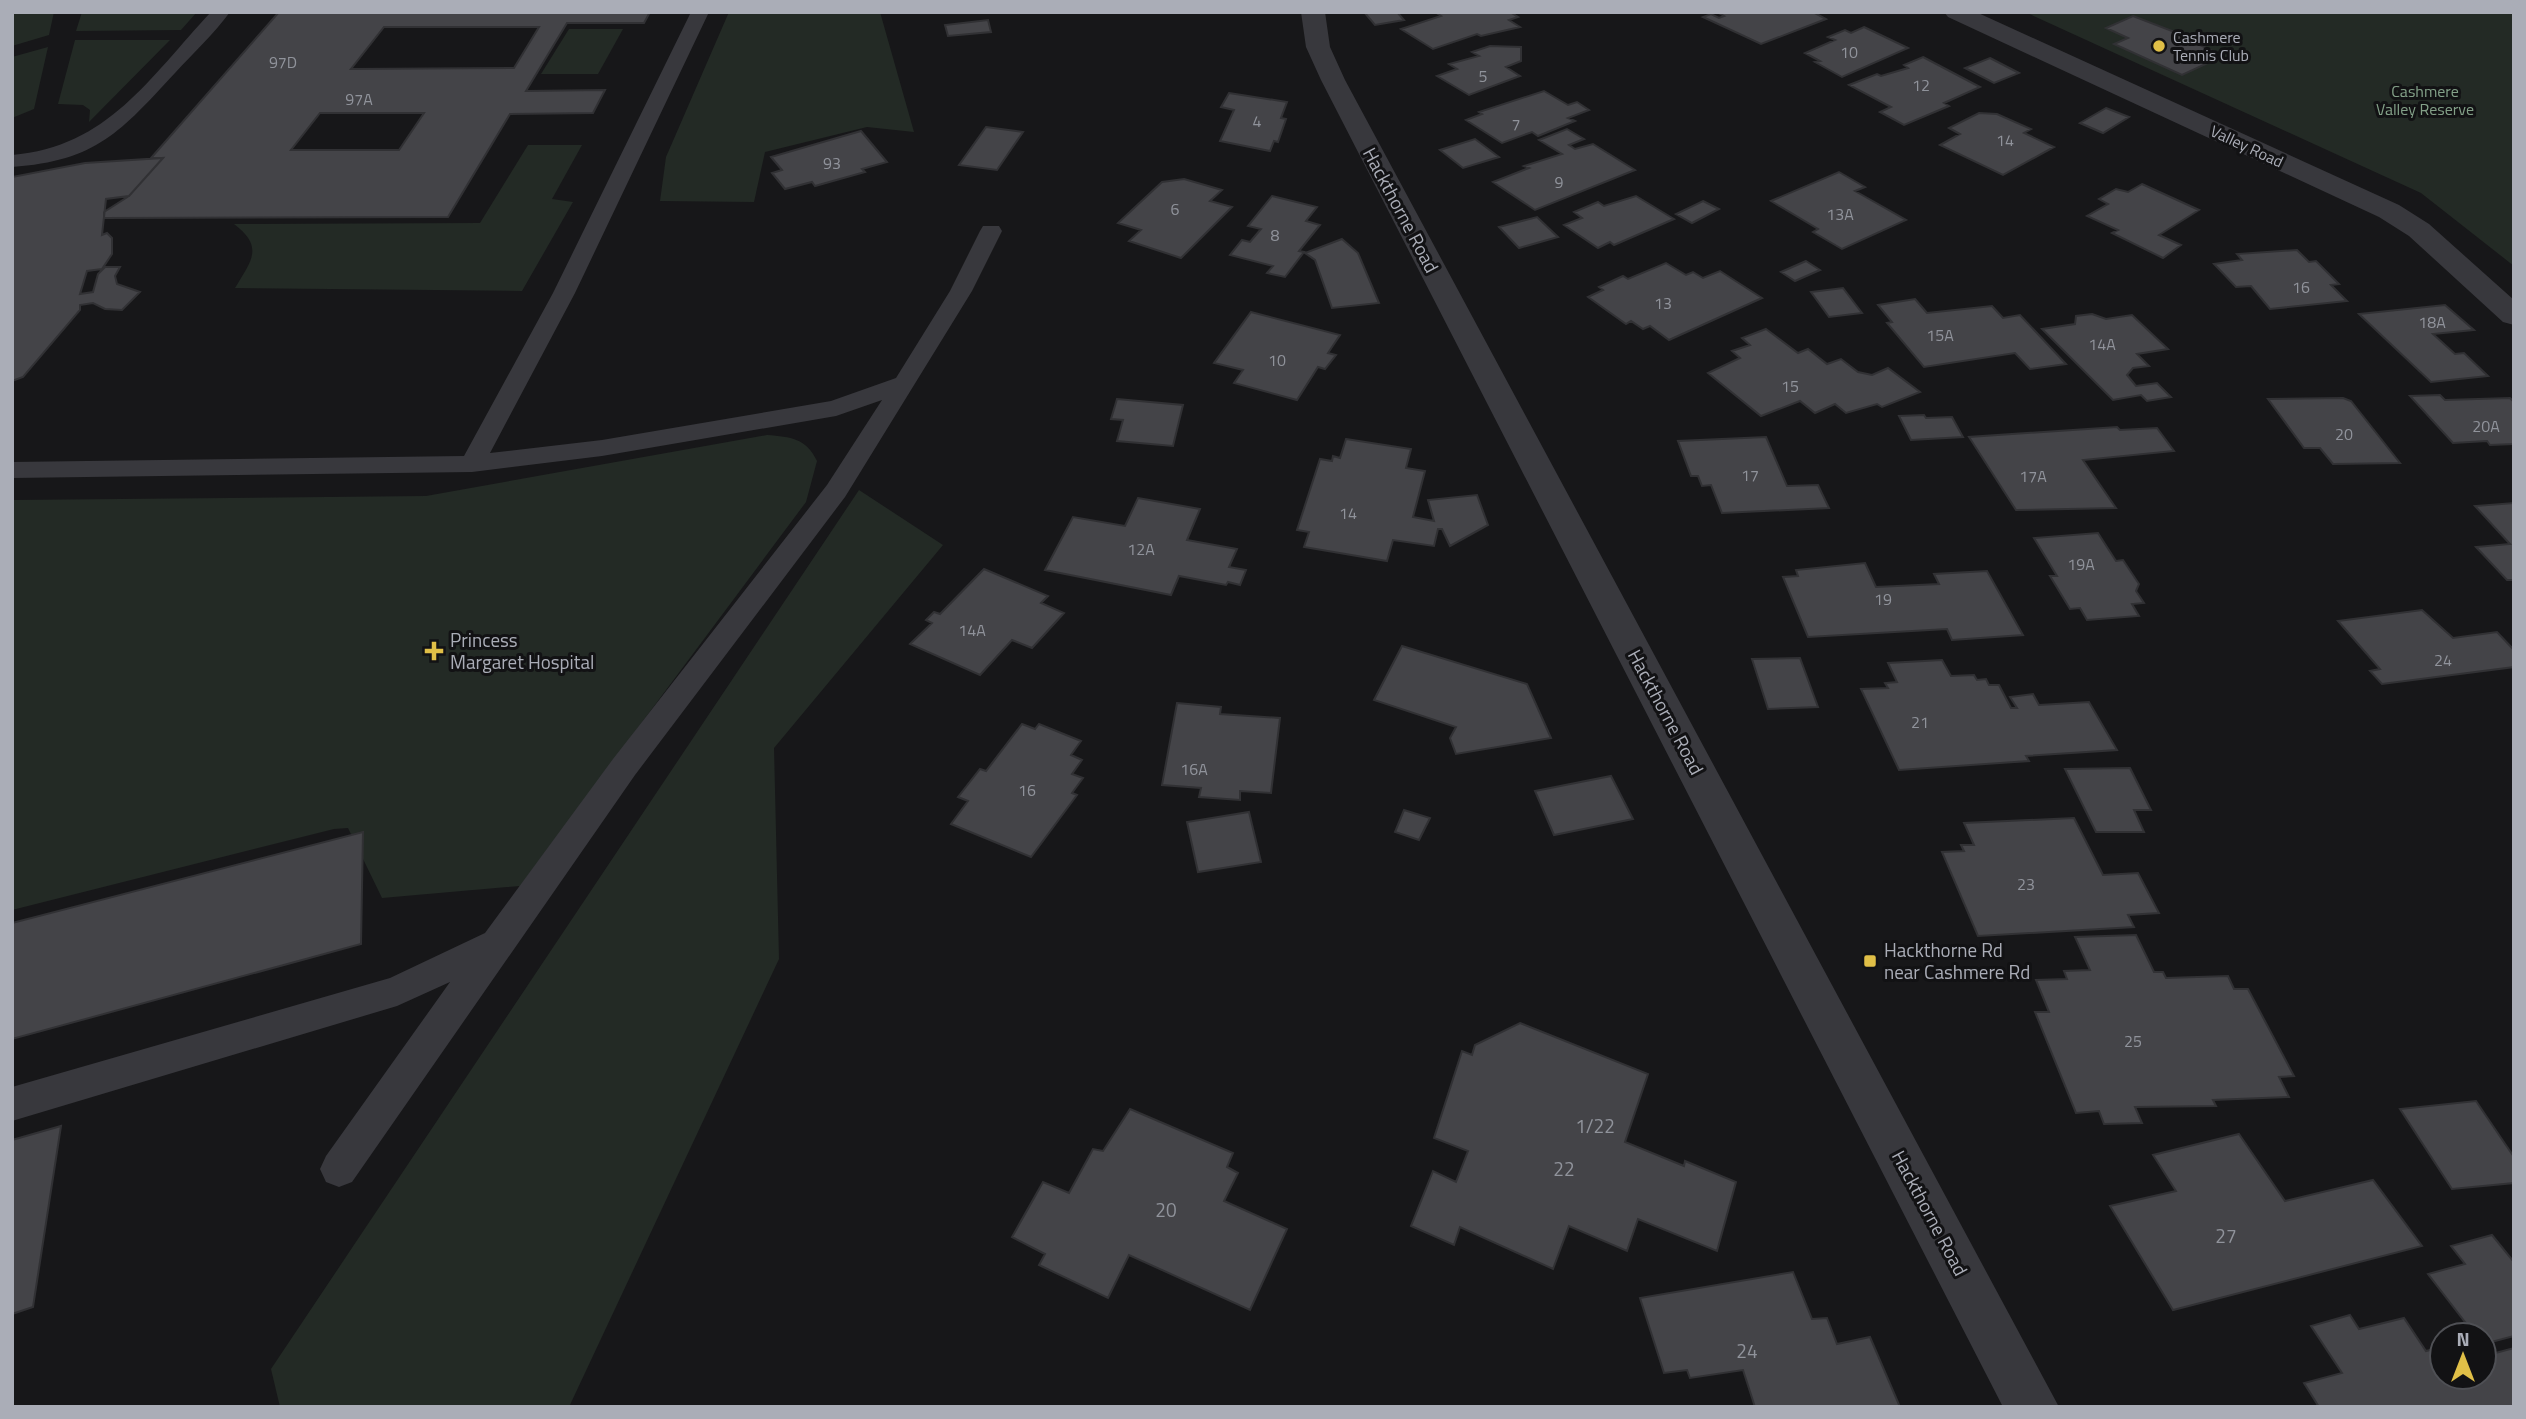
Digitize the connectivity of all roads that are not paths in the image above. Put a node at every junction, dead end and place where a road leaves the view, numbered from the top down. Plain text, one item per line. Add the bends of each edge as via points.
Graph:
1 (221, 12) edge
2 (700, 12) edge
3 (1313, 12) edge
4 (1956, 12) edge
5 (12, 161) edge
6 (991, 231) dead end
7 (2514, 316) edge
8 (905, 383) junction
9 (472, 464) junction
10 (12, 470) edge
11 (497, 943) junction
12 (12, 1104) edge
13 (339, 1169) dead end
14 (2032, 1407) edge

1 - 5 lane via 98,139 67,152
2 - 9 lane via 564,293
3 - 14 street, Hackthorne Road via 1318,47 1333,80
4 - 7 street, Valley Road via 2389,211 2419,230
6 - 8 lane
8 - 9 lane via 836,408 601,448
8 - 11 lane via 836,491 624,767
9 - 10 lane
11 - 12 lane via 397,990
11 - 13 lane

